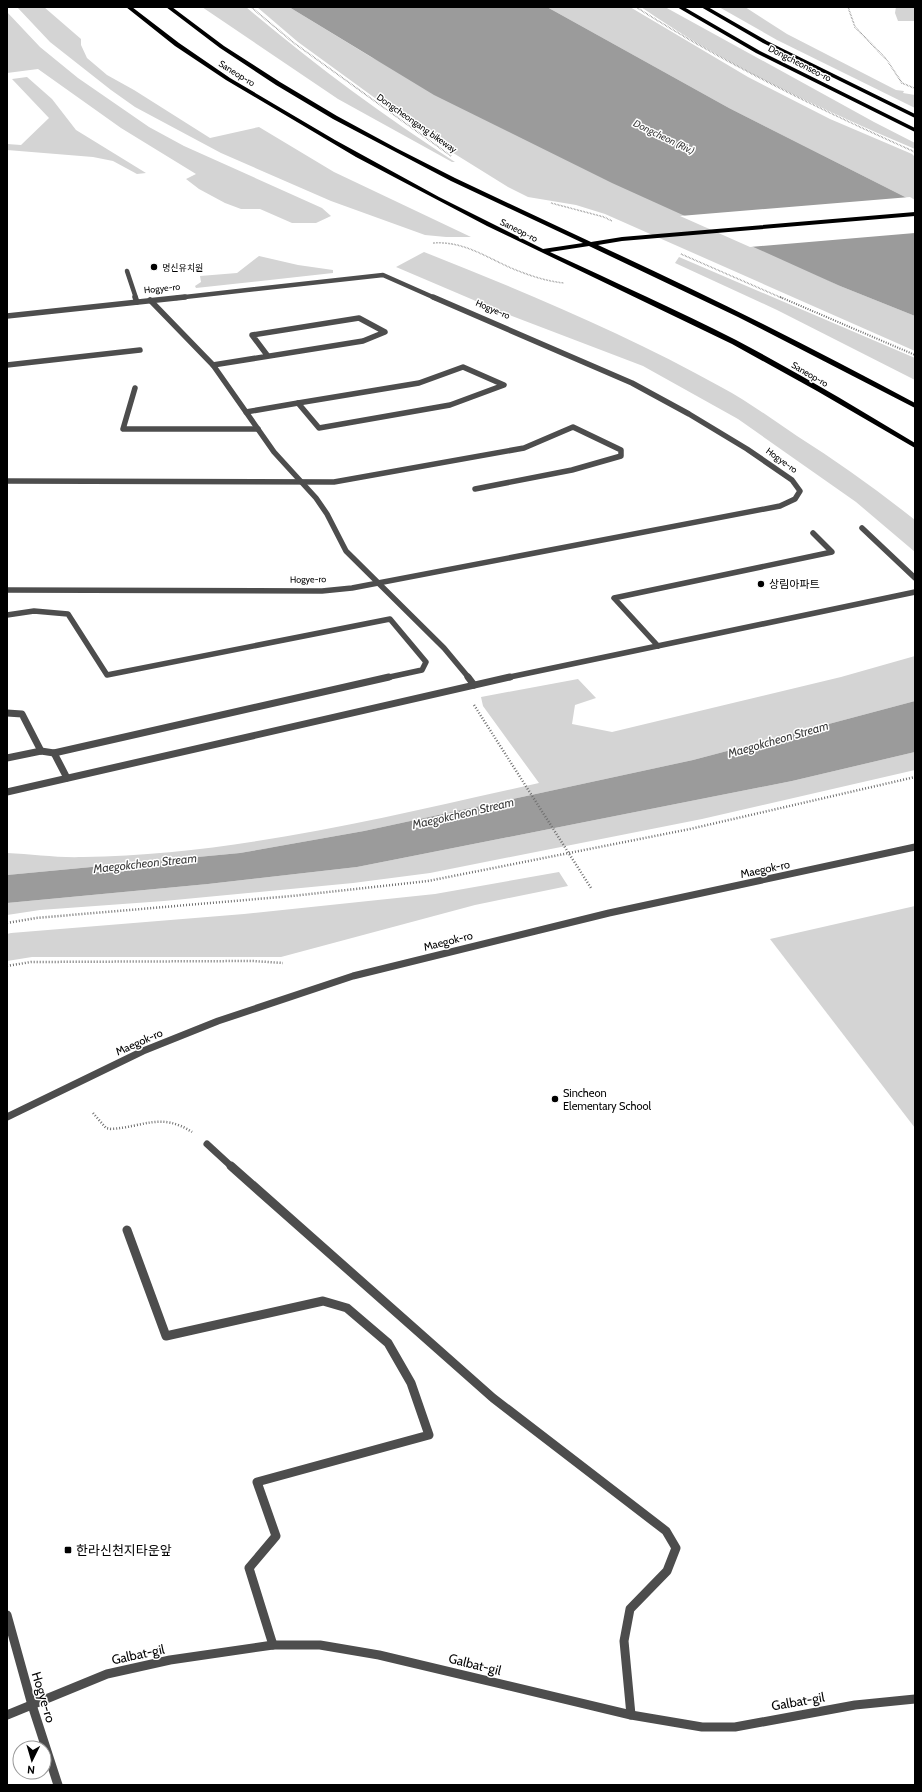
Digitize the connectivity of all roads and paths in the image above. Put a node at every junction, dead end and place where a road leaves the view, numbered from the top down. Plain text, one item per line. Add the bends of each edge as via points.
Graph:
1 (129, 7) edge
2 (169, 7) edge
3 (251, 7) edge
4 (636, 7) edge
5 (680, 7) edge
6 (704, 7) edge
7 (848, 7) edge
8 (914, 88) dead end
9 (915, 116) edge
10 (915, 130) edge
11 (915, 152) edge
12 (454, 157) dead end
13 (544, 202) dead end
14 (915, 214) edge
15 (604, 217) dead end
16 (433, 243) dead end
17 (590, 244) junction
18 (543, 251) junction
19 (686, 256) dead end
20 (127, 272) dead end
21 (566, 283) dead end
22 (150, 300) junction
23 (137, 302) junction
24 (7, 316) edge
25 (140, 350) dead end
26 (267, 355) junction
27 (915, 355) edge
28 (7, 365) edge
29 (213, 365) junction
30 (135, 388) dead end
31 (298, 403) junction
32 (915, 406) edge
33 (246, 412) junction
34 (258, 429) junction
35 (915, 446) edge
36 (7, 481) edge
37 (302, 483) junction
38 (475, 488) dead end
39 (862, 528) dead end
40 (813, 533) dead end
41 (915, 578) edge
42 (380, 583) junction
43 (7, 590) edge
44 (915, 592) edge
45 (7, 615) edge
46 (658, 646) junction
47 (474, 685) junction
48 (7, 713) edge
49 (41, 751) junction
50 (54, 752) junction
51 (7, 758) edge
52 (915, 777) edge
53 (67, 778) junction
54 (7, 792) edge
55 (915, 847) edge
56 (591, 888) dead end
57 (7, 923) edge
58 (283, 964) dead end
59 (7, 966) edge
60 (93, 1113) dead end
61 (7, 1117) edge
62 (207, 1144) joint
63 (127, 1230) dead end
64 (7, 1615) edge
65 (273, 1645) junction
66 (915, 1699) edge
67 (32, 1705) junction
68 (7, 1715) edge
69 (630, 1715) junction
70 (58, 1785) edge

1 - 18 main road, Saneop-ro via 209,66 276,109 454,207
2 - 17 main road, Saneop-ro via 242,60 308,102 490,198
3 - 12 path, Dongcheongang bikeway via 294,43 428,142
4 - 11 path via 752,76 835,118
5 - 10 main road, Dongcheonseo-ro via 758,52
6 - 9 main road, Dongcheonseo-ro via 765,42
7 - 8 path via 855,26 886,60 902,83
13 - 15 path
14 - 17 main road via 622,239
16 - 21 path via 460,244 530,275
17 - 18 main road
17 - 32 main road, Saneop-ro via 802,345
18 - 35 main road, Saneop-ro via 762,357
19 - 27 path
20 - 23 street
22 - 23 street, Hogye-ro
22 - 29 street
22 - 42 street, Hogye-ro via 383,275 632,383 747,449 792,480 800,491 795,499 780,506
23 - 24 street, Hogye-ro
25 - 28 street
26 - 26 street via 363,341 385,332 359,318 252,334
26 - 29 street
29 - 33 street
30 - 34 street via 123,429
31 - 31 street via 419,383 463,367 504,384 450,406 318,428
31 - 33 street
33 - 34 street
34 - 37 street via 274,452
36 - 37 street
37 - 38 street via 334,482 524,448 573,427 621,450 621,456 572,470
37 - 42 street via 327,514 346,551
39 - 41 street
40 - 46 street via 832,552 614,598
42 - 43 street, Hogye-ro via 322,591
42 - 47 street via 444,648
44 - 46 street
45 - 50 street via 34,611 68,614 106,675 390,619 426,662 422,670
46 - 47 street
47 - 53 street
47 - 56 path via 474,706
48 - 49 street via 22,714
49 - 50 street
49 - 51 street
50 - 53 street
52 - 57 path via 690,829 428,881 292,896 36,918
53 - 54 street
55 - 61 street, Maegok-ro via 609,913 353,976 218,1021 164,1043
58 - 59 path via 31,962
60 - 62 path via 106,1128 111,1129 158,1120 173,1122 187,1128
62 - 69 street via 493,1398 666,1531 676,1548 667,1571 630,1609 624,1641
63 - 65 street via 166,1336 323,1301 348,1308 388,1343 411,1383 429,1435 256,1482 276,1536 249,1568
64 - 67 street, Hogye-ro
65 - 67 street, Galbat-gil via 170,1660 107,1674
65 - 69 street, Galbat-gil via 320,1645 379,1655
66 - 69 street, Galbat-gil via 855,1705 735,1727 702,1727
67 - 68 street, Galbat-gil
67 - 70 street, Hogye-ro

